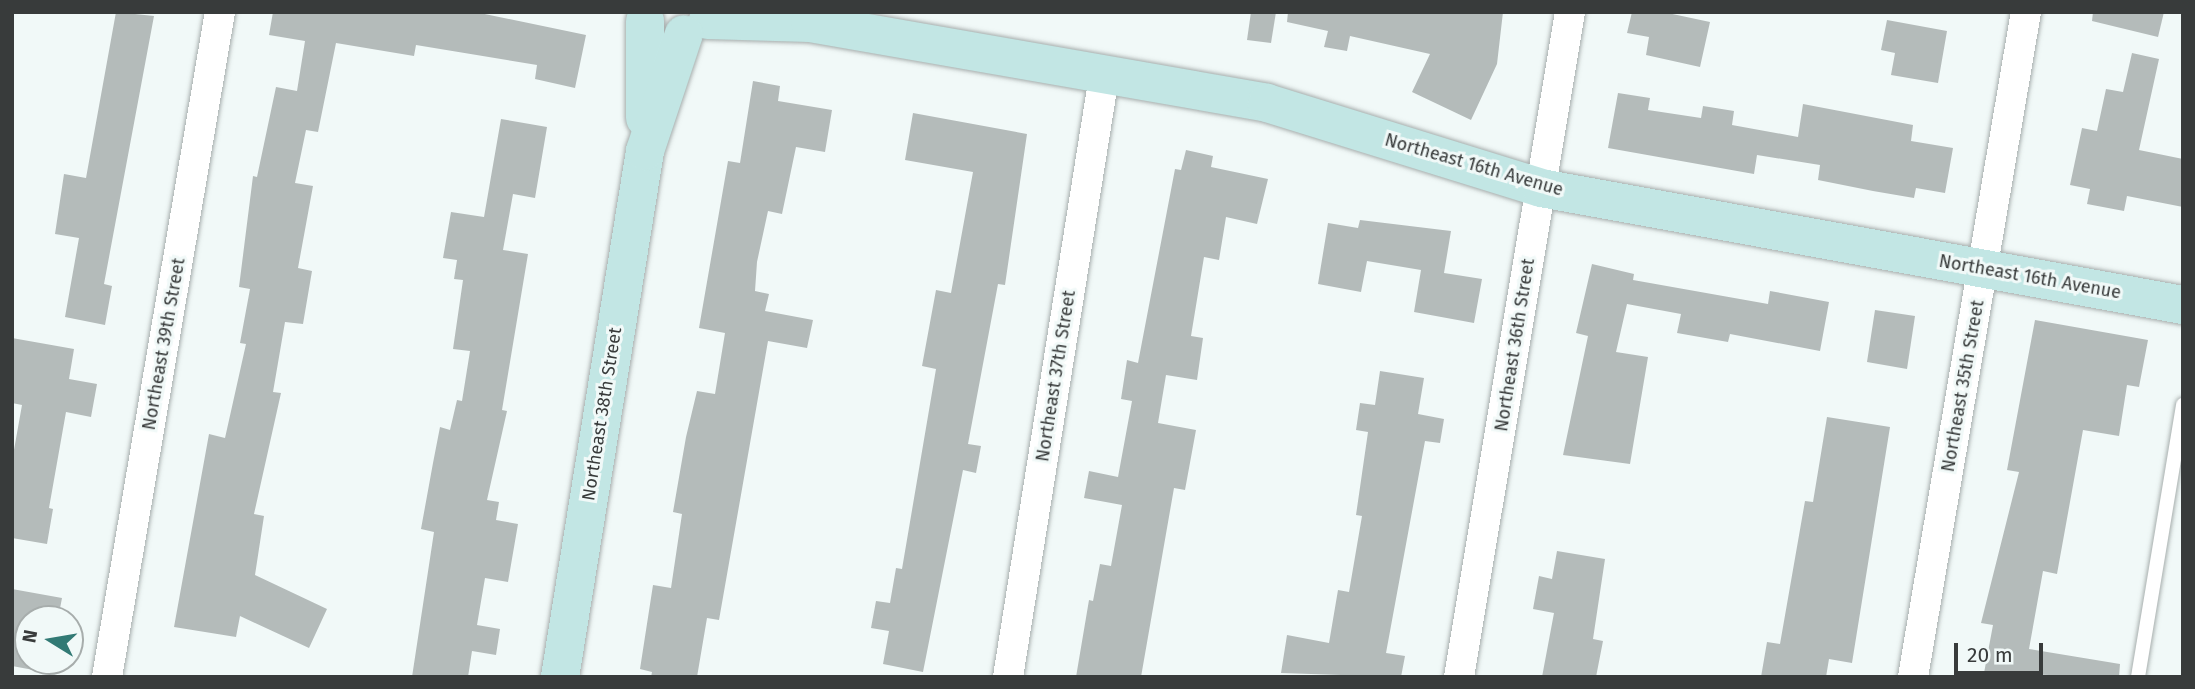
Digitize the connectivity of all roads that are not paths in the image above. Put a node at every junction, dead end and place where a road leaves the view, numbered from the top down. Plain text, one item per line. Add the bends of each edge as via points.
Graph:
1 (220, 12) edge
2 (1570, 12) edge
3 (2026, 12) edge
4 (642, 17) edge
5 (798, 18) edge
6 (701, 22) edge
7 (1104, 76) junction
8 (645, 151) junction
9 (1541, 188) junction
10 (1983, 269) junction
11 (2183, 305) edge
12 (2183, 405) edge
13 (107, 677) edge
14 (559, 677) edge
15 (1008, 677) edge
16 (1460, 677) edge
17 (1913, 677) edge
18 (2138, 677) edge

1 - 13 street, Northeast 39th Street
2 - 9 street, Northeast 36th Street
3 - 10 street, Northeast 35th Street
4 - 6 street, Northeast 16th Avenue via 656,30
4 - 8 street, Northeast 38th Street
5 - 6 street, Northeast 16th Avenue
5 - 7 street, Northeast 16th Avenue
6 - 8 street, Northeast 38th Street
7 - 9 street, Northeast 16th Avenue via 1267,103
7 - 15 street, Northeast 37th Street
8 - 14 street, Northeast 38th Street
9 - 10 street, Northeast 16th Avenue
9 - 16 street, Northeast 36th Street
10 - 11 street, Northeast 16th Avenue
10 - 17 street, Northeast 35th Street
12 - 18 lane

